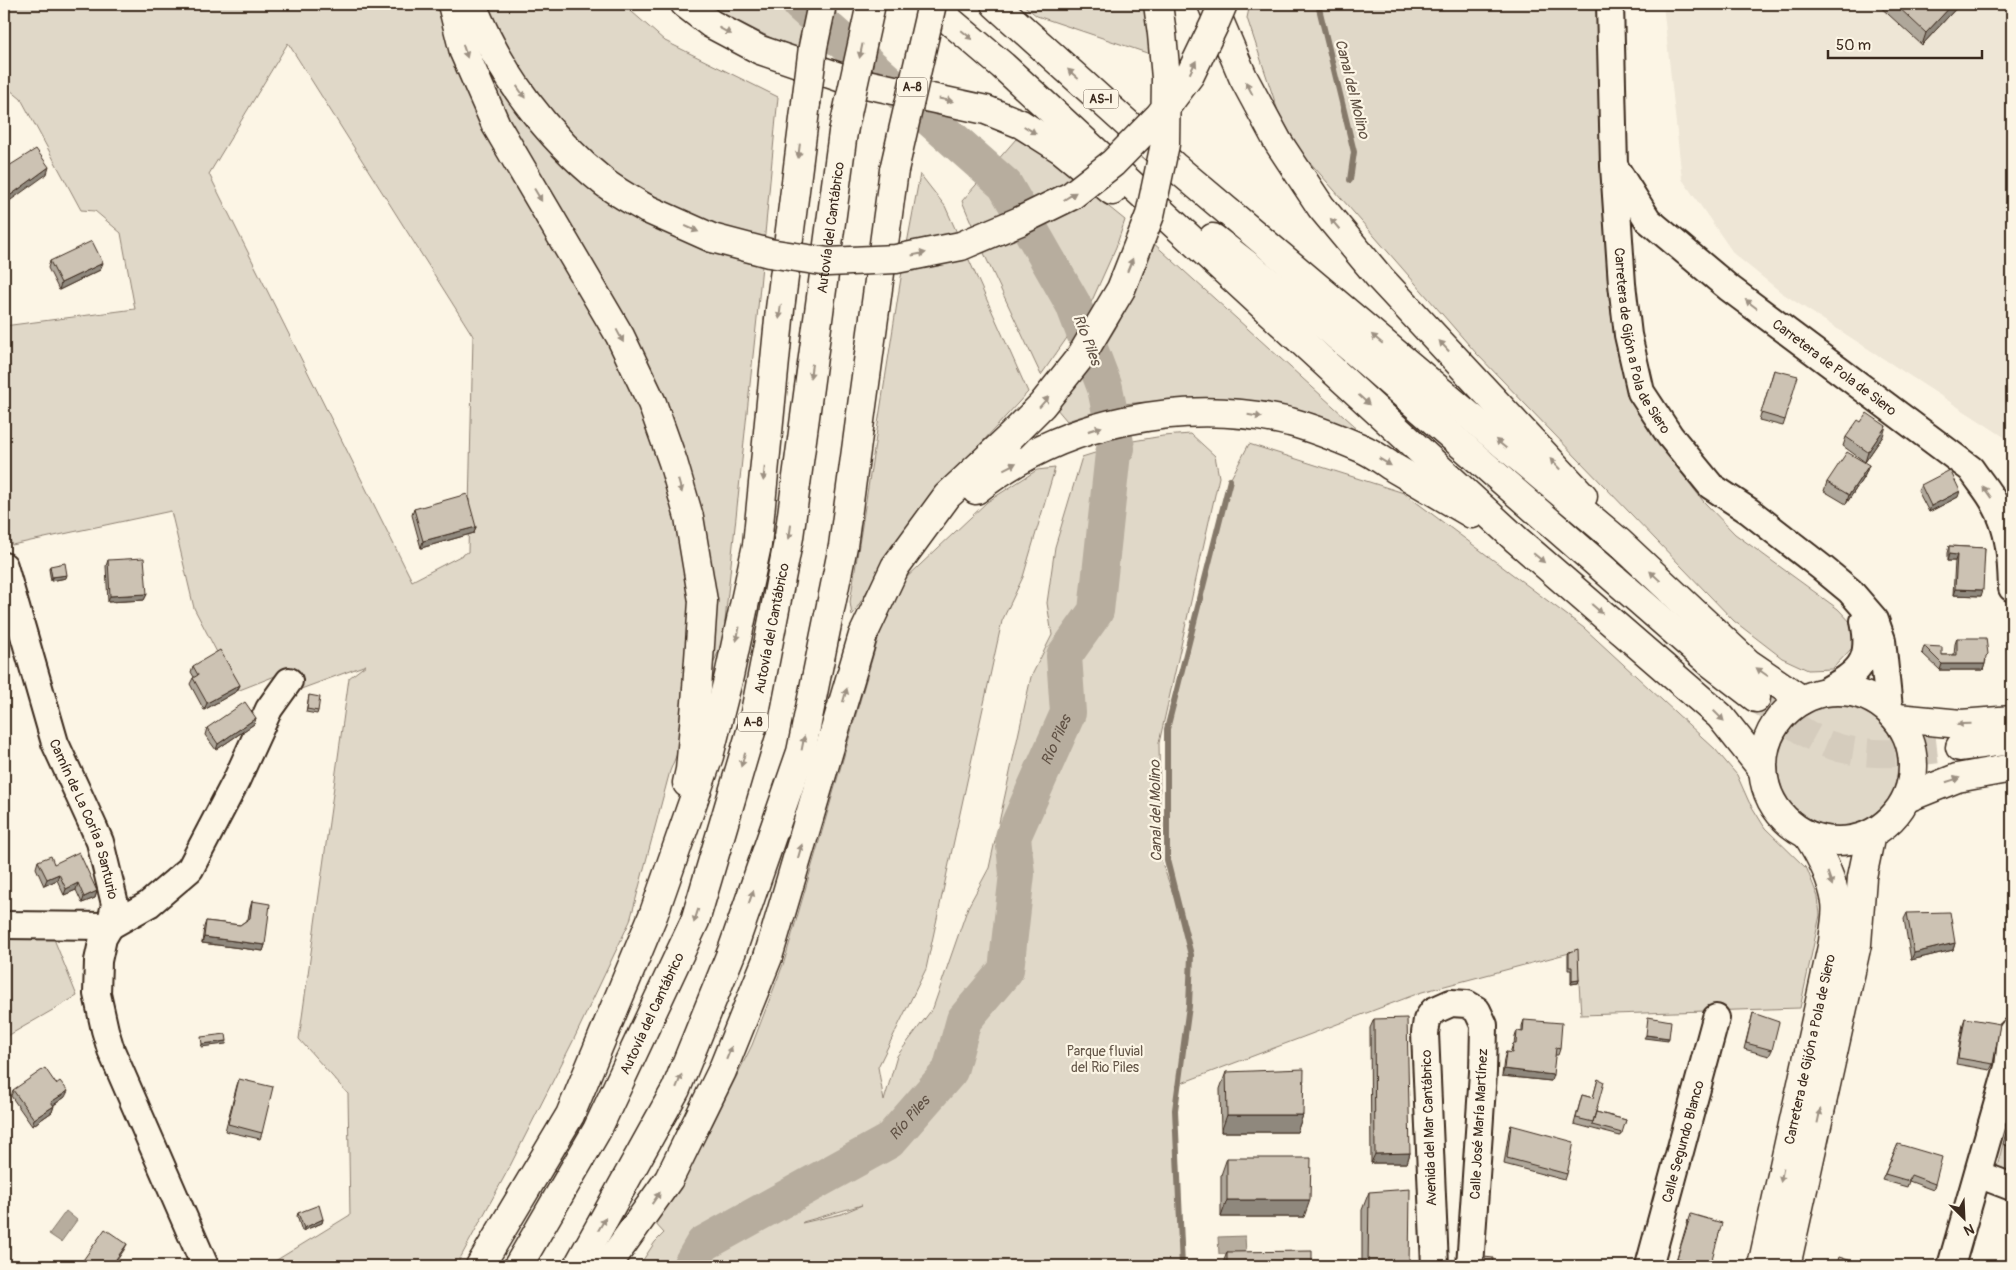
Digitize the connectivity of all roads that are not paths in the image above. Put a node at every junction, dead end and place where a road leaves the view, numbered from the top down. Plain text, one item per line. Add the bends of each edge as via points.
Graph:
1 (452, 4) edge
2 (472, 4) edge
3 (686, 4) edge
4 (822, 4) edge
5 (871, 4) edge
6 (931, 4) edge
7 (995, 4) edge
8 (1158, 4) edge
9 (1212, 4) edge
10 (1223, 4) edge
11 (1610, 4) edge
12 (1058, 117) junction
13 (1174, 166) junction
14 (1614, 166) junction
15 (1329, 329) junction
16 (1302, 343) junction
17 (1517, 540) junction
18 (1619, 542) junction
19 (4, 566) edge
20 (895, 567) junction
21 (2012, 588) edge
22 (1850, 591) junction
23 (289, 681) dead end
24 (1813, 696) junction
25 (1756, 698) tunnel mouth
26 (1893, 713) junction
27 (2012, 720) edge
28 (2012, 740) edge
29 (1960, 747) tunnel mouth
30 (2012, 768) edge
31 (1763, 770) junction
32 (1907, 798) junction
33 (1871, 834) junction
34 (1808, 836) junction
35 (654, 913) junction
36 (4, 925) edge
37 (110, 926) junction
38 (1451, 1003) joint
39 (1716, 1018) dead end
40 (2012, 1032) edge
41 (1978, 1174) junction
42 (2012, 1187) edge
43 (205, 1266) edge
44 (480, 1266) edge
45 (518, 1266) edge
46 (578, 1266) edge
47 (607, 1266) edge
48 (1435, 1266) edge
49 (1470, 1266) edge
50 (1649, 1266) edge
51 (1762, 1266) edge
52 (1786, 1266) edge
53 (1951, 1266) edge

1 -> 35 main road via 464,52 496,125 620,336 648,395 689,516 703,601 696,703 690,770
2 -> 10 main road, bridge via 502,66 536,114 572,153 606,183 647,210 712,238 770,254 828,262 896,259 962,246 1071,196 1113,163 1160,115 1190,75
3 -> 16 main road, bridge via 711,24 760,50 848,80 986,110 1021,124 1062,150
4 -> 35 main road, bridge via 812,47 780,309 757,545 709,756
5 -> 45 main road, Autovía del Cantábrico / A-8, bridge via 843,132 789,537 752,728 695,921 597,1130
6 -> 12 main road
46 -> 6 main road, A-8, bridge via 676,1089 732,951 801,752 843,546 894,170
13 -> 7 main road, AS-I
20 -> 8 main road, bridge via 947,496 1042,404 1082,356 1121,289 1150,214 1165,144 1166,78
18 -> 9 main road via 1573,483 1380,278 1321,207 1278,142 1243,77
11 - 14 street, Carretera de Gijón a Pola de Siero
12 - 15 main road
12 - 16 main road
13 - 15 main road
18 -> 13 main road
21 -> 14 street, Carretera de Pola de Siero via 2007,532 1996,504 1971,469 1728,288 1648,220
14 - 22 street, Carretera de Gijón a Pola de Siero via 1628,335 1641,392 1670,436 1712,486 1749,511
15 - 25 main road via 1712,664
16 -> 17 main road
20 -> 17 main road via 964,499 998,472 1049,446 1120,422 1182,412 1214,411 1292,422 1363,449
17 -> 31 main road via 1720,716
24 -> 18 main road via 1748,663
19 - 37 street, Camín de La Coría a Santurio via 54,743 100,842 114,904
47 -> 20 main road via 669,1179 722,1071 765,966 863,635
22 - 24 street, Carretera de Gijón a Pola de Siero via 1861,611 1867,650 1862,664 1850,677
22 - 26 street, Carretera de Gijón a Pola de Siero via 1875,620 1882,640
23 - 37 street via 269,710 190,869 149,904
24 - 26 main road via 1848,691 1863,694
24 - 31 main road via 1780,718 1766,742
27 -> 26 main road via 1961,724
26 - 32 main road via 1908,736 1913,756 1913,777
28 - 29 main road
32 -> 30 main road via 1957,778
31 - 34 main road via 1766,789 1774,807 1787,822
32 - 33 main road via 1892,819
33 - 34 main road via 1848,841 1825,841
52 -> 33 main road, Carretera de Gijón a Pola de Siero via 1857,944 1862,877
34 -> 51 main road, Carretera de Gijón a Pola de Siero via 1831,880 1836,903 1833,942
35 - 44 main road via 570,1115
36 - 37 street
37 - 43 street, Camín de La Coría a Santurio via 102,938 98,961 97,994 104,1030
38 - 48 street, Avenida del Mar Cantábrico via 1433,1011 1425,1033
38 - 49 street, Calle José María Martínez via 1467,1004 1477,1010 1484,1025
39 - 50 street, Calle Segundo Blanco
40 - 41 street via 2008,1068
41 - 42 street
41 - 53 street

